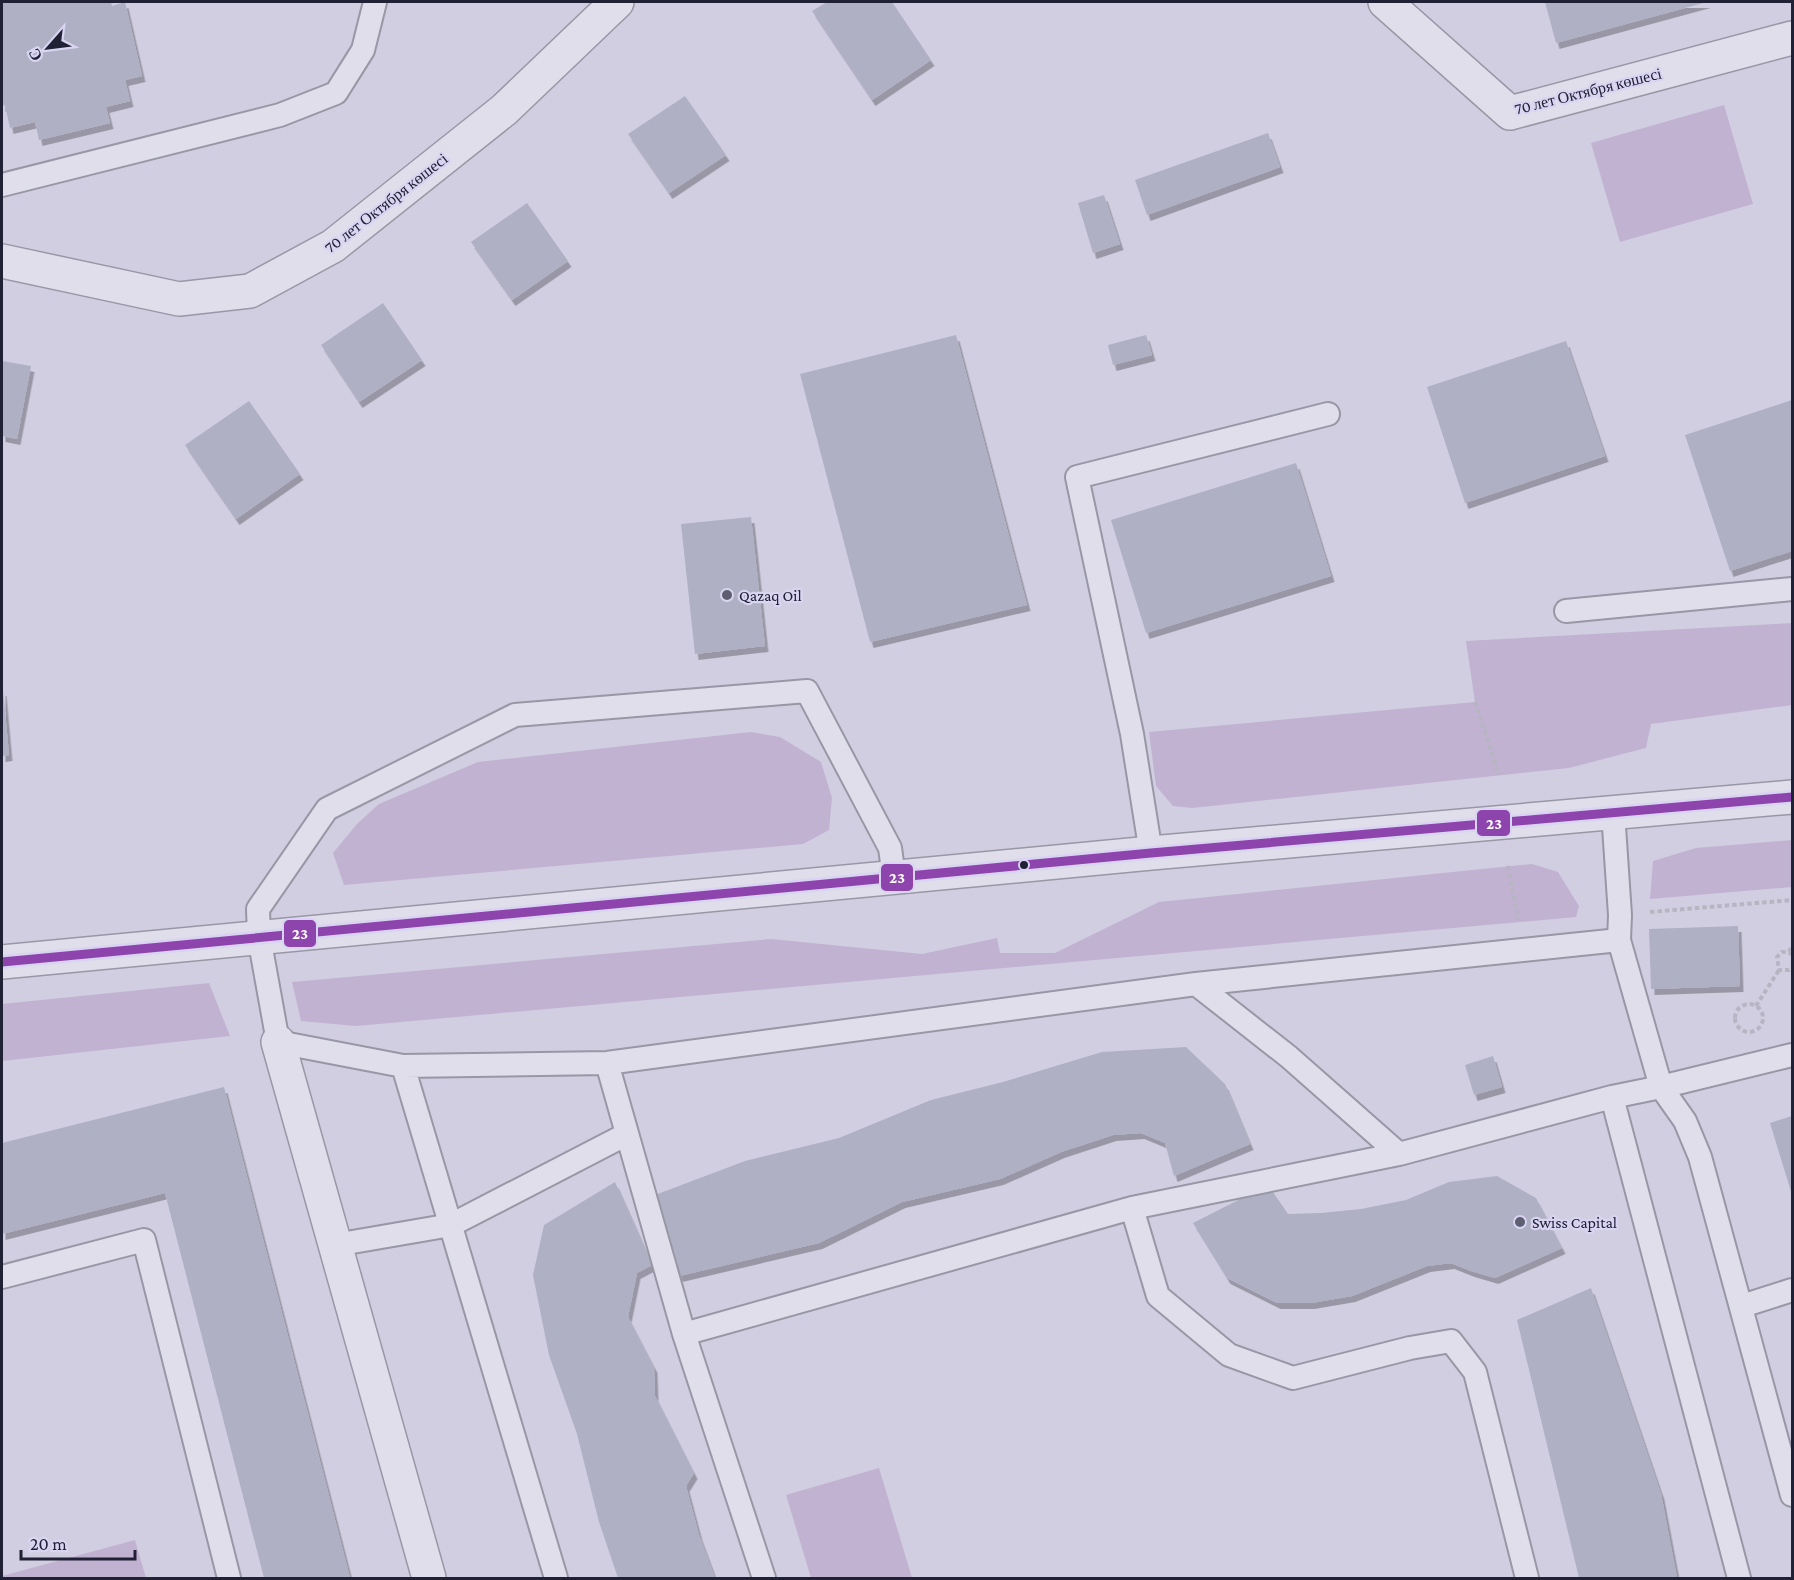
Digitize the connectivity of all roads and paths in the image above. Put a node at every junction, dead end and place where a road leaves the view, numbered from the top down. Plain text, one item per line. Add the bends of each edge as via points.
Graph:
1 (375, 2) edge
2 (617, 2) edge
3 (1385, 2) edge
4 (1792, 38) edge
5 (2, 185) edge
6 (2, 261) edge
7 (1328, 414) dead end
8 (1792, 589) edge
9 (1566, 611) dead end
10 (1475, 702) dead end
11 (1498, 775) dead end
12 (1792, 797) edge
13 (1613, 812) junction
14 (1151, 853) junction
15 (1508, 866) dead end
16 (894, 877) junction
17 (1792, 900) edge
18 (1620, 915) junction
19 (259, 937) junction
20 (1619, 940) junction
21 (1792, 946) edge
22 (1524, 950) junction
23 (1791, 954) edge
24 (2, 962) edge
25 (1792, 967) edge
26 (1779, 970) junction
27 (1196, 984) junction
28 (1756, 1006) junction
29 (278, 1042) junction
30 (1792, 1055) edge
31 (607, 1063) junction
32 (403, 1066) junction
33 (1661, 1087) junction
34 (1612, 1097) junction
35 (627, 1134) junction
36 (1399, 1154) junction
37 (1132, 1208) junction
38 (451, 1225) junction
39 (335, 1245) junction
40 (2, 1277) edge
41 (1792, 1290) edge
42 (1742, 1306) junction
43 (684, 1334) junction
44 (1792, 1495) edge
45 (230, 1578) edge
46 (429, 1578) edge
47 (556, 1578) edge
48 (764, 1578) edge
49 (1527, 1578) edge
50 (1740, 1578) edge

1 - 5 lane via 363,50 336,93 280,115
2 - 6 street, 70 лет Октября көшесі via 504,110 333,246 250,291 179,299
3 - 4 street, 70 лет Октября көшесі via 1510,113
7 - 14 lane via 1077,477 1132,734
8 - 9 lane
10 - 11 path
12 - 13 street
13 - 14 street
13 - 18 lane
14 - 16 street
15 - 22 path
16 - 19 street
16 - 19 lane via 890,848 807,691 515,715 327,809 258,909
17 - 18 path
18 - 20 lane
19 - 24 street
19 - 29 lane
20 - 22 lane
20 - 33 lane
21 - 23 path
22 - 27 lane
23 - 26 path via 1782,952 1777,957
25 - 26 path
26 - 28 path
27 - 31 lane
27 - 36 lane via 1289,1057
28 - 28 path via 1742,1006 1736,1013 1739,1029 1747,1033 1756,1031 1762,1016
29 - 32 lane
29 - 39 street
30 - 33 lane
31 - 32 lane
31 - 35 lane
32 - 38 lane
33 - 34 lane
33 - 42 lane via 1685,1120 1700,1157
34 - 36 lane
34 - 50 lane
35 - 38 lane
35 - 43 lane
36 - 37 lane
37 - 43 lane
37 - 49 lane via 1158,1296 1229,1355 1293,1378 1451,1341 1475,1372
38 - 39 lane
38 - 47 lane
39 - 46 street
40 - 45 lane via 144,1240
41 - 42 lane
42 - 44 lane
43 - 48 lane

